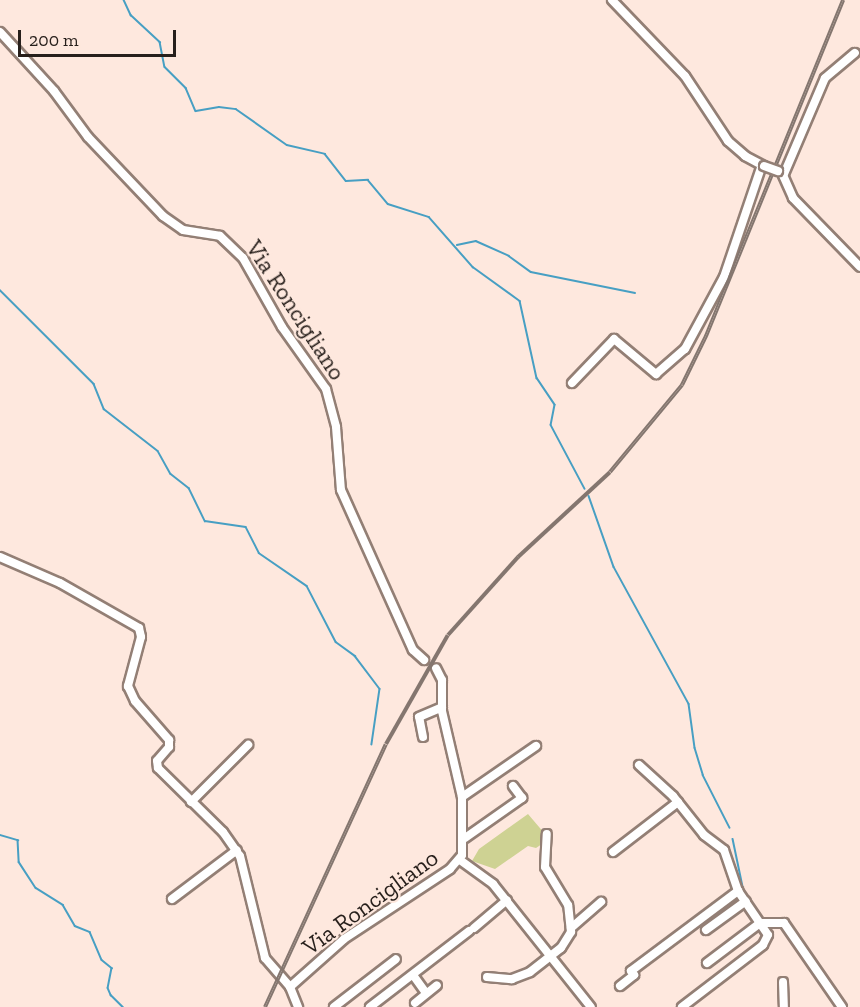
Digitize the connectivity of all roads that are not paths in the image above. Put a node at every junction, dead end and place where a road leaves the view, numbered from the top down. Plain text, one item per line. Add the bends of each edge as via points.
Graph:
1 (612, 0) edge
2 (0, 32) edge
3 (855, 53) dead end
4 (763, 165) junction
5 (781, 172) junction
6 (860, 267) edge
7 (572, 383) dead end
8 (0, 557) edge
9 (424, 660) dead end
10 (436, 668) dead end
11 (442, 707) junction
12 (423, 737) dead end
13 (248, 745) dead end
14 (536, 746) dead end
15 (639, 765) dead end
16 (513, 786) dead end
17 (462, 797) junction
18 (191, 802) junction
19 (678, 802) junction
20 (547, 834) dead end
21 (465, 838) junction
22 (237, 850) junction
23 (612, 852) dead end
24 (460, 860) junction
25 (738, 891) junction
26 (172, 899) dead end
27 (507, 900) junction
28 (746, 901) junction
29 (601, 902) dead end
30 (760, 923) junction
31 (572, 928) junction
32 (706, 930) dead end
33 (553, 956) junction
34 (396, 959) dead end
35 (707, 963) dead end
36 (412, 975) junction
37 (487, 977) dead end
38 (783, 982) dead end
39 (437, 985) dead end
40 (620, 986) dead end
41 (290, 987) junction
42 (426, 993) junction
43 (415, 1003) dead end
44 (590, 1006) edge
45 (298, 1007) edge
46 (334, 1007) edge
47 (370, 1007) edge
48 (682, 1007) edge
49 (784, 1007) edge
50 (842, 1007) edge

1 - 4 street via 685,75 728,141
2 - 9 street, Via Roncigliano via 52,88 88,137 162,216 183,230 220,236 243,258 282,327 326,389 337,433 339,486 413,650
3 - 5 street via 825,78
4 - 5 street, bridge
4 - 7 street via 720,286 682,353 655,374 614,339
5 - 6 street via 793,198
8 - 18 street via 51,579 139,627 141,637 129,674 130,691 169,740 169,747 157,761 159,770
10 - 11 street, Via Roncigliano via 442,680
11 - 12 street via 419,717
11 - 17 street, Via Roncigliano
13 - 18 street
14 - 17 street
15 - 19 street
16 - 21 street via 522,798
17 - 21 street, Via Roncigliano
18 - 22 street
19 - 23 street
19 - 25 street via 701,831 724,850
20 - 31 street via 545,867 567,902
21 - 24 street, Via Roncigliano
22 - 26 street
22 - 41 street via 245,866 265,958
24 - 27 street via 484,875
24 - 41 street, Via Roncigliano via 344,939
25 - 28 street
25 - 40 street via 631,971 634,975
27 - 33 street
27 - 36 street
28 - 30 street
28 - 32 street
29 - 31 street
30 - 35 street
30 - 48 street via 768,935 763,945
30 - 50 street via 785,924
31 - 33 street
33 - 37 street via 521,976
33 - 44 street
34 - 46 street
36 - 42 street
36 - 47 street
38 - 49 street
39 - 42 street
41 - 45 street
42 - 43 street

